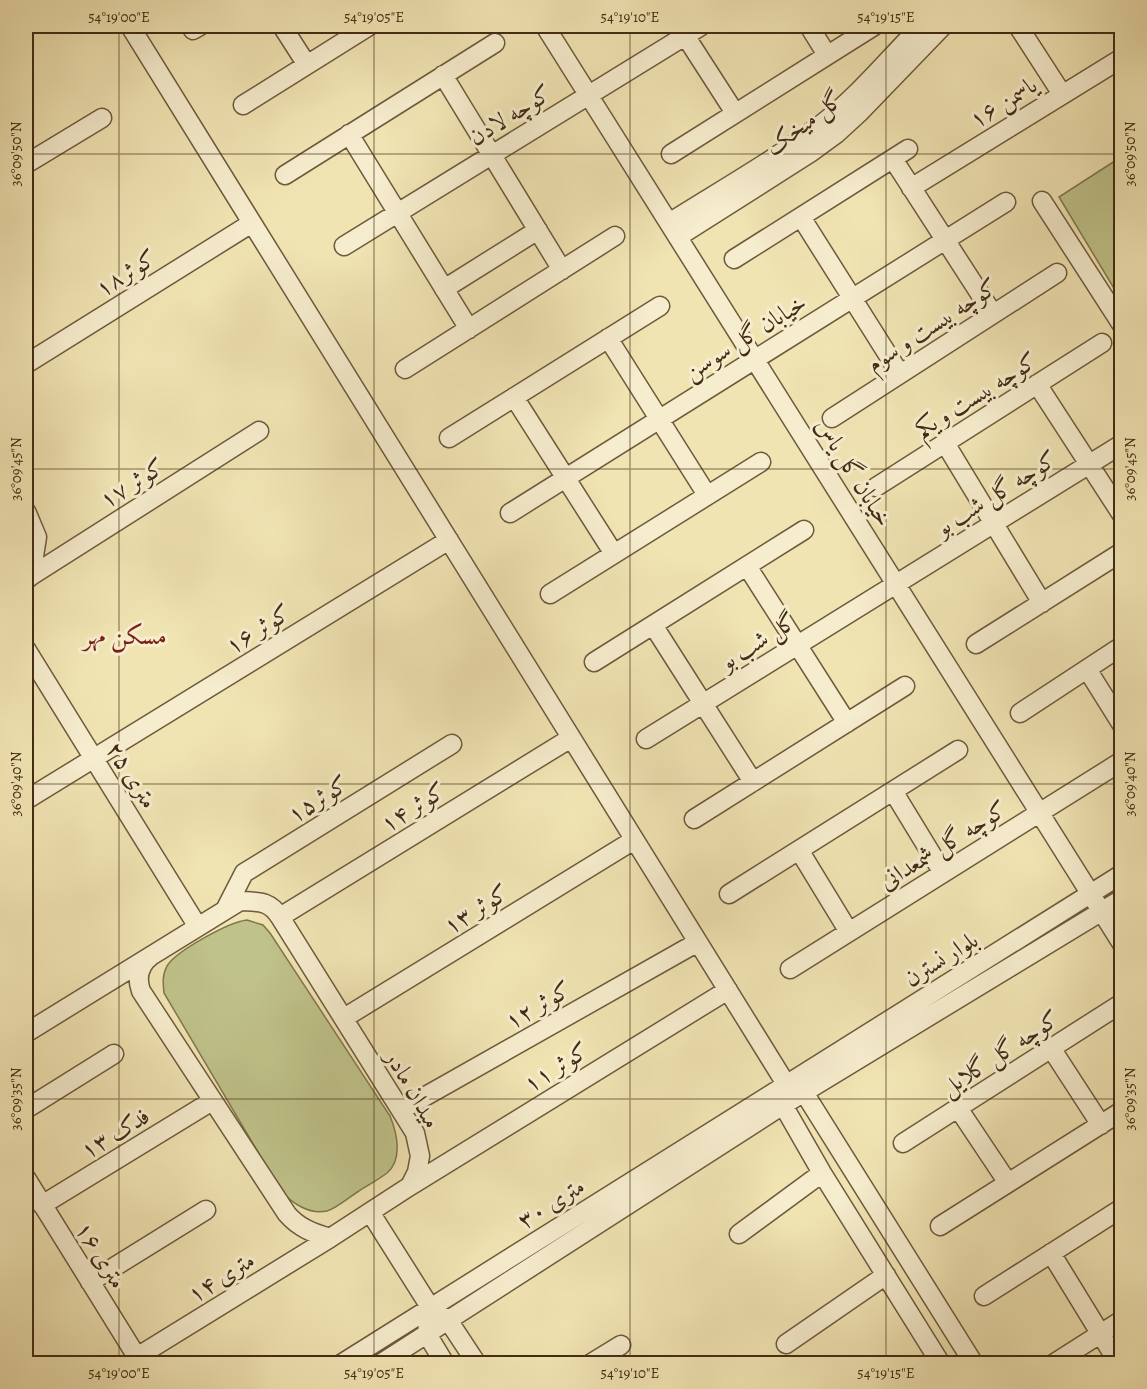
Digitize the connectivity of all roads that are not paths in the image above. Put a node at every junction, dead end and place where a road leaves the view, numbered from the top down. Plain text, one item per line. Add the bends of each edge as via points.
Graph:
1 (130, 26) edge
2 (282, 26) edge
3 (369, 26) edge
4 (545, 26) edge
5 (809, 26) edge
6 (874, 26) edge
7 (921, 26) edge
8 (943, 26) edge
9 (1018, 26) edge
10 (688, 29) edge
11 (495, 43) dead end
12 (828, 55) junction
13 (1122, 58) edge
14 (307, 64) junction
15 (443, 75) junction
16 (1062, 94) junction
17 (589, 95) junction
18 (243, 105) dead end
19 (735, 113) junction
20 (102, 118) dead end
21 (349, 134) junction
22 (908, 149) dead end
23 (671, 153) dead end
24 (492, 155) junction
25 (893, 159) junction
26 (26, 164) edge
27 (285, 175) dead end
28 (911, 188) junction
29 (1042, 201) dead end
30 (1006, 202) dead end
31 (398, 213) junction
32 (801, 217) junction
33 (252, 223) junction
34 (538, 230) junction
35 (674, 230) junction
36 (615, 236) dead end
37 (945, 240) junction
38 (344, 246) dead end
39 (734, 260) dead end
40 (562, 270) junction
41 (1057, 273) dead end
42 (444, 288) junction
43 (852, 298) junction
44 (660, 306) dead end
45 (993, 314) junction
46 (1122, 326) edge
47 (469, 329) junction
48 (608, 338) junction
49 (1102, 343) dead end
50 (754, 359) junction
51 (26, 364) edge
52 (405, 369) dead end
53 (900, 374) junction
54 (1037, 384) junction
55 (514, 397) junction
56 (832, 418) dead end
57 (659, 419) junction
58 (259, 431) dead end
59 (449, 438) dead end
60 (945, 443) junction
61 (1122, 444) edge
62 (760, 462) dead end
63 (1088, 465) junction
64 (566, 478) junction
65 (876, 487) dead end
66 (707, 495) junction
67 (26, 511) edge
68 (510, 513) dead end
69 (1122, 515) edge
70 (994, 523) junction
71 (804, 530) dead end
72 (449, 540) junction
73 (1122, 552) edge
74 (614, 554) junction
75 (747, 566) junction
76 (28, 578) edge
77 (895, 583) junction
78 (550, 594) dead end
79 (1042, 603) junction
80 (653, 625) junction
81 (976, 644) dead end
82 (797, 645) junction
83 (1122, 646) edge
84 (26, 649) edge
85 (594, 662) dead end
86 (1088, 669) junction
87 (905, 686) dead end
88 (703, 703) junction
89 (1020, 713) dead end
90 (847, 723) junction
91 (1122, 724) edge
92 (571, 738) junction
93 (645, 739) dead end
94 (452, 744) dead end
95 (958, 750) dead end
96 (93, 758) junction
97 (1122, 761) edge
98 (753, 782) junction
99 (893, 791) junction
100 (26, 800) edge
101 (1040, 814) junction
102 (694, 819) dead end
103 (634, 840) junction
104 (799, 850) junction
105 (943, 873) junction
106 (1122, 874) edge
107 (729, 894) dead end
108 (1090, 894) junction
109 (1122, 899) edge
110 (225, 910) junction
111 (1101, 912) junction
112 (280, 916) junction
113 (198, 927) junction
114 (849, 932) junction
115 (698, 942) junction
116 (1122, 944) edge
117 (151, 956) junction
118 (790, 969) dead end
119 (728, 990) junction
120 (1122, 1003) edge
121 (344, 1018) junction
122 (26, 1033) edge
123 (1051, 1048) junction
124 (114, 1054) dead end
125 (786, 1084) junction
126 (805, 1094) junction
127 (212, 1101) junction
128 (783, 1105) junction
129 (958, 1108) junction
130 (26, 1109) edge
131 (401, 1110) junction
132 (1122, 1111) edge
133 (1101, 1125) junction
134 (903, 1143) dead end
135 (822, 1173) junction
136 (26, 1178) edge
137 (1008, 1183) junction
138 (410, 1186) junction
139 (42, 1205) junction
140 (1122, 1209) edge
141 (206, 1210) dead end
142 (370, 1212) junction
143 (940, 1226) dead end
144 (739, 1233) dead end
145 (330, 1238) junction
146 (1051, 1254) junction
147 (886, 1275) junction
148 (90, 1282) junction
149 (984, 1296) dead end
150 (430, 1307) junction
151 (448, 1320) junction
152 (1122, 1320) edge
153 (1100, 1333) junction
154 (427, 1334) junction
155 (786, 1344) dead end
156 (621, 1345) dead end
157 (137, 1357) joint
158 (341, 1364) edge
159 (380, 1364) edge
160 (445, 1364) edge
161 (477, 1364) edge
162 (590, 1364) edge
163 (941, 1364) edge
164 (974, 1364) edge
165 (1053, 1364) edge
166 (1119, 1364) edge

1 - 33 street
2 - 14 street
3 - 14 street
4 - 17 street, خیابان گل یاس
5 - 12 street
6 - 12 street
7 - 35 street, گل میخک via 825,121
8 - 35 street, گل میخک via 836,134 810,153
9 - 16 street
10 - 17 street, کوچه لادن
10 - 19 street
11 - 15 street
12 - 19 street
13 - 16 street, یاسمن ۱۶
14 - 18 street
15 - 21 street
15 - 24 street
16 - 28 street, یاسمن ۱۶
17 - 24 street, کوچه لادن
17 - 35 street, خیابان گل یاس
19 - 23 street
20 - 26 street
21 - 27 street
21 - 31 street
22 - 25 street
24 - 31 street, کوچه لادن
24 - 34 street
25 - 28 street
25 - 32 street
28 - 37 street
29 - 46 street
30 - 37 street, خیابان گل سوسن
31 - 38 street, کوچه لادن
31 - 42 street
32 - 39 street
32 - 43 street
33 - 51 street, کوثر۱۸
33 - 72 street
34 - 40 street
34 - 42 street
35 - 50 street, خیابان گل یاس
36 - 40 street
37 - 43 street, خیابان گل سوسن
37 - 45 street
40 - 47 street
41 - 45 street, کوچه بیست و سوم
42 - 47 street
43 - 50 street, خیابان گل سوسن
43 - 53 street
44 - 48 street
45 - 53 street, کوچه بیست و سوم
47 - 52 street
48 - 55 street
48 - 57 street
49 - 54 street, کوچه بیست و یکم
50 - 57 street, خیابان گل سوسن
50 - 77 street, خیابان گل یاس
53 - 56 street, کوچه بیست و سوم
54 - 60 street, کوچه بیست و یکم
54 - 63 street
55 - 59 street
55 - 64 street
57 - 64 street, خیابان گل سوسن
57 - 66 street
58 - 76 street, کوثر ۱۷
60 - 65 street, کوچه بیست و یکم
60 - 70 street
61 - 63 street, کوچه گل شب بو
62 - 66 street
63 - 69 street
63 - 70 street, کوچه گل شب بو
64 - 68 street, خیابان گل سوسن
64 - 74 street
66 - 74 street
67 - 76 street via 38,537
70 - 77 street, کوچه گل شب بو
70 - 79 street
71 - 75 street
72 - 92 street
72 - 96 street, کوثر ۱۶
73 - 79 street
74 - 78 street
75 - 80 street
75 - 82 street
77 - 82 street, گل شب بو
77 - 101 street, خیابان گل یاس
79 - 81 street
80 - 85 street
80 - 88 street
82 - 88 street, گل شب بو
82 - 90 street
83 - 86 street
84 - 96 street, ۲۵ متری
86 - 89 street
86 - 91 street
87 - 90 street
88 - 93 street, گل شب بو
88 - 98 street
90 - 98 street
92 - 103 street
92 - 112 street, کوثر ۱۴
94 - 110 street, کوثر۱۵ via 244,873
95 - 99 street
96 - 100 street, کوثر ۱۶
96 - 113 street, ۲۵ متری
97 - 101 street, کوچه گل شمعدانی
98 - 102 street
99 - 104 street
99 - 105 street
101 - 105 street, کوچه گل شمعدانی
101 - 108 street, خیابان گل یاس
103 - 115 street
103 - 121 street, کوثر ۱۳
104 - 107 street
104 - 114 street
105 - 114 street, کوچه گل شمعدانی
106 - 108 street, بلوار نسترن
108 - 111 street, خیابان گل یاس
108 - 125 street, بلوار نسترن
109 - 111 street, بلوار نسترن
110 - 112 street, میدان مادر via 240,901 259,901
110 - 113 street, میدان مادر
111 - 116 street, خیابان گل یاس
111 - 126 street, بلوار نسترن
112 - 121 street, میدان مادر
113 - 117 street, میدان مادر
114 - 118 street, کوچه گل شمعدانی
115 - 119 street
115 - 131 street, کوثر ۱۲
117 - 122 street, میدان مادر
117 - 127 street via 139,972 141,991
119 - 125 street
119 - 138 street, کوثر ۱۱
120 - 123 street, کوچه گل گلایل
121 - 131 street, میدان مادر
123 - 129 street, کوچه گل گلایل
123 - 133 street
124 - 130 street
125 - 126 street
125 - 128 street
125 - 150 street, ۳۰ متری
126 - 128 street, ۳۰ متری
126 - 164 street
127 - 139 street, فدک ۱۳
127 - 145 street via 286,1214 302,1228
128 - 135 street
128 - 151 street, ۳۰ متری
129 - 134 street, کوچه گل گلایل
129 - 137 street
131 - 138 street, میدان مادر via 415,1132 419,1148 419,1164
132 - 133 street
133 - 137 street
135 - 144 street
135 - 147 street
136 - 139 street, ۱۶ متری
137 - 143 street
138 - 142 street
139 - 148 street, ۱۶ متری
140 - 146 street
141 - 148 street
142 - 145 street
142 - 150 street
145 - 157 street, ۱۴ متری
146 - 149 street
146 - 153 street
147 - 155 street
147 - 163 street
148 - 157 street, ۱۶ متری
150 - 151 street
150 - 154 street
150 - 158 street, ۳۰ متری
151 - 154 street, ۳۰ متری
151 - 161 street
152 - 153 street
153 - 165 street
153 - 166 street
154 - 159 street, ۳۰ متری
154 - 160 street
156 - 162 street

